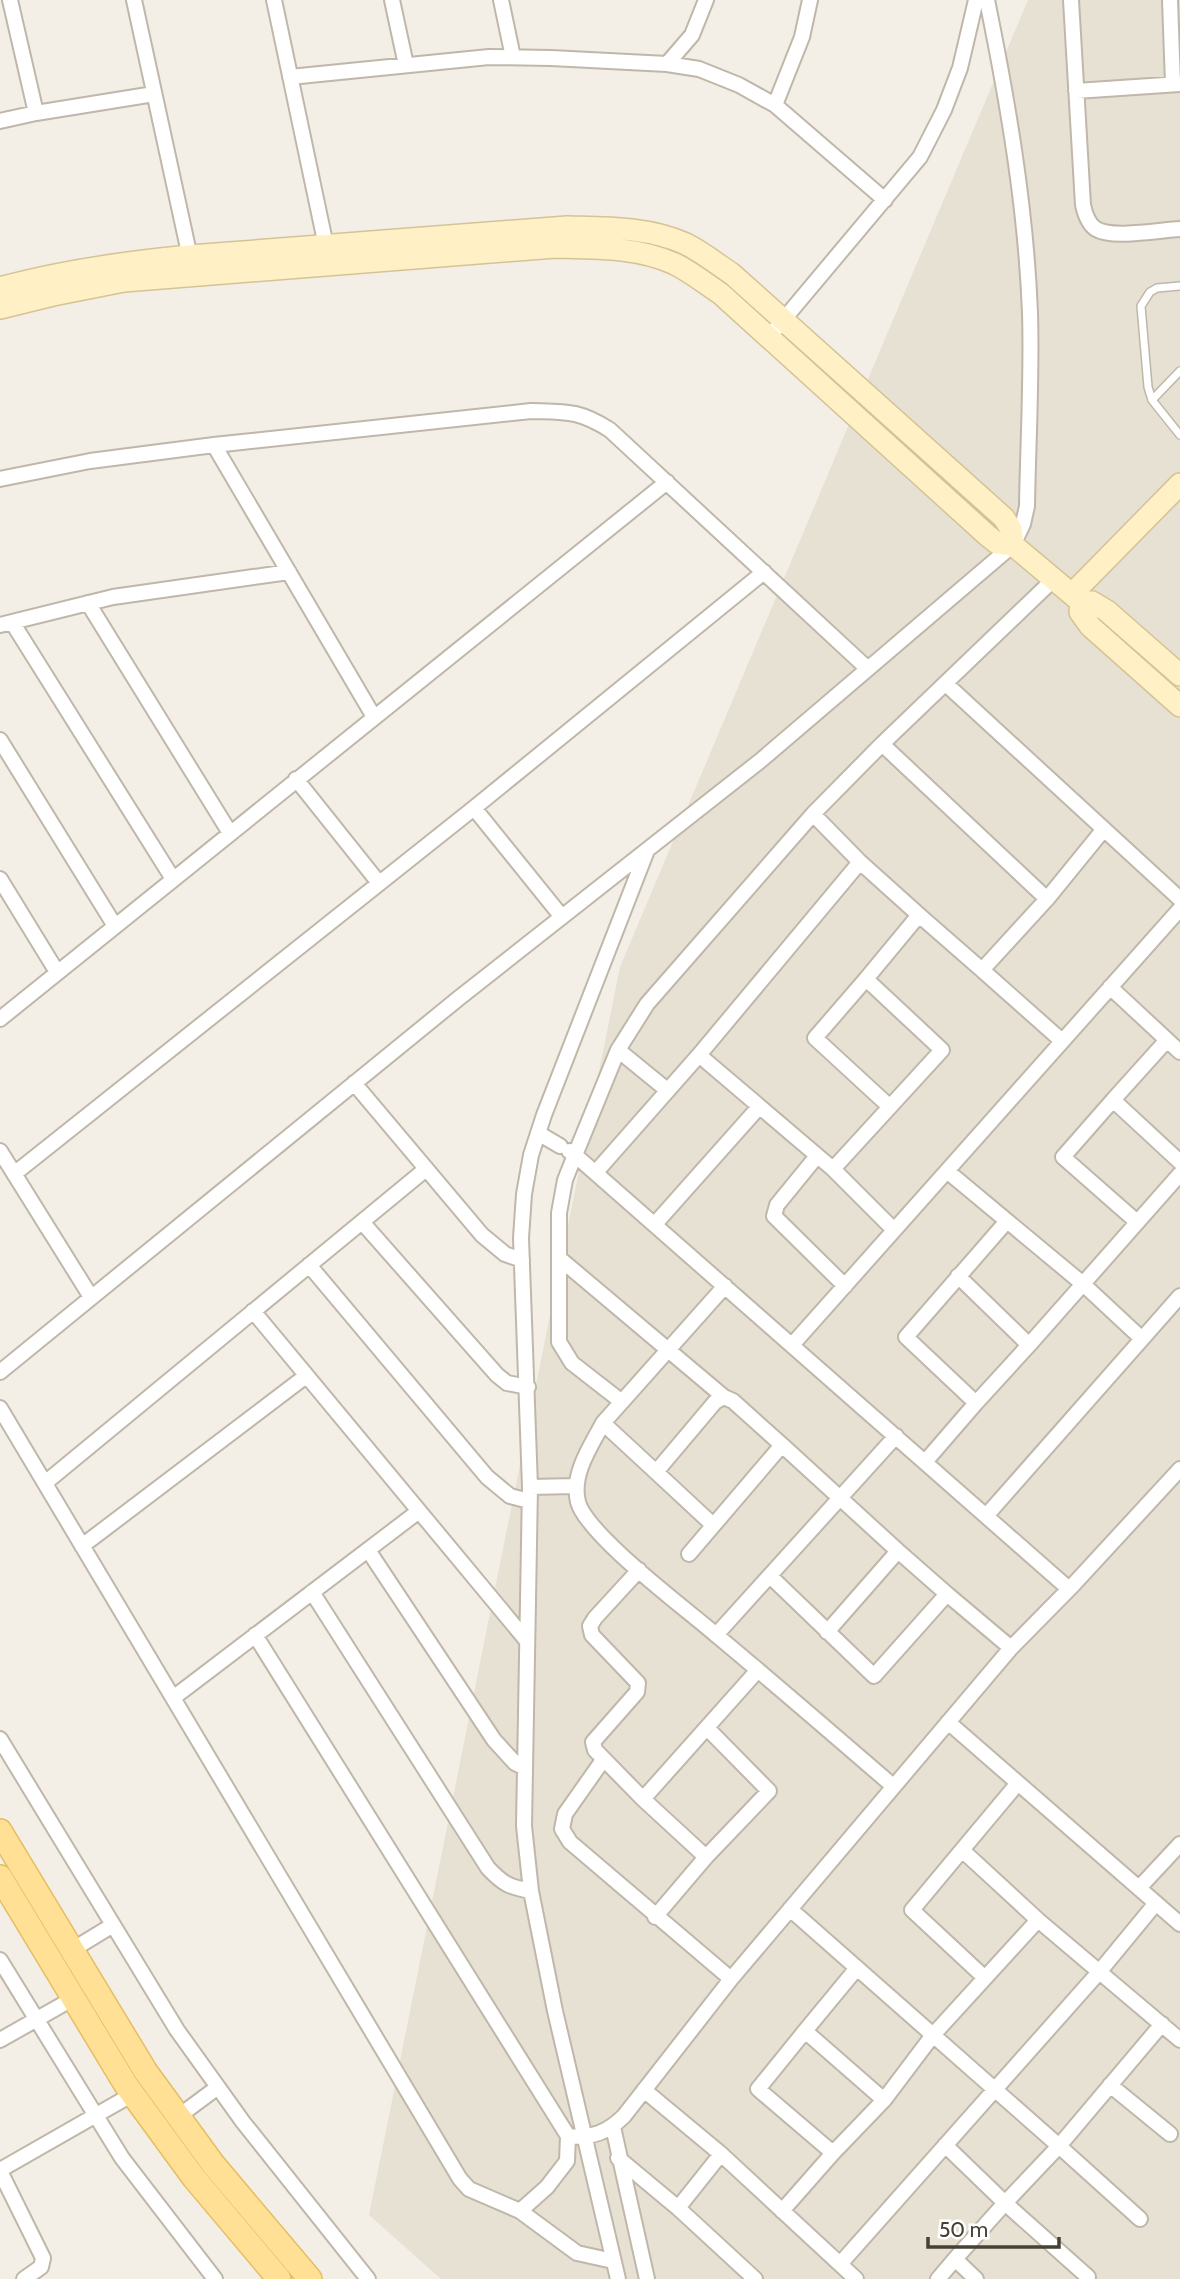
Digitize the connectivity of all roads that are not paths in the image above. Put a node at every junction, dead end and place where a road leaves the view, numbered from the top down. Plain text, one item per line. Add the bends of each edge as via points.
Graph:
1 (10, 0) edge
2 (134, 0) edge
3 (274, 0) edge
4 (392, 0) edge
5 (501, 0) edge
6 (706, 0) edge
7 (810, 0) edge
8 (976, 0) edge
9 (986, 0) edge
10 (1071, 0) edge
11 (1170, 0) edge
12 (513, 57) junction
13 (667, 64) junction
14 (406, 65) junction
15 (290, 77) junction
16 (1177, 84) edge
17 (1076, 91) junction
18 (155, 94) junction
19 (775, 105) junction
20 (36, 113) junction
21 (0, 121) edge
22 (885, 200) junction
23 (1180, 229) edge
24 (326, 246) junction
25 (191, 266) junction
26 (1180, 286) edge
27 (0, 288) edge
28 (0, 308) edge
29 (783, 320) junction
30 (769, 337) junction
31 (1180, 371) edge
32 (1152, 400) junction
33 (1180, 435) edge
34 (214, 445) junction
35 (0, 479) edge
36 (667, 482) junction
37 (1177, 493) edge
38 (1013, 545) junction
39 (289, 572) junction
40 (764, 572) junction
41 (1054, 579) junction
42 (1076, 598) junction
43 (88, 603) junction
44 (6, 623) edge
45 (868, 670) junction
46 (1180, 676) edge
47 (946, 684) junction
48 (1180, 706) edge
49 (374, 717) junction
50 (0, 740) edge
51 (882, 744) junction
52 (296, 779) junction
53 (474, 808) junction
54 (813, 814) junction
55 (1104, 829) junction
56 (230, 833) junction
57 (647, 851) junction
58 (860, 862) junction
59 (0, 879) edge
60 (173, 879) junction
61 (379, 883) junction
62 (1047, 899) junction
63 (1179, 909) edge
64 (919, 915) junction
65 (562, 917) junction
66 (115, 926) junction
67 (982, 970) junction
68 (57, 972) junction
69 (866, 979) junction
70 (1110, 987) junction
71 (0, 1019) edge
72 (1167, 1040) junction
73 (1062, 1041) junction
74 (618, 1049) junction
75 (1180, 1052) edge
76 (698, 1055) junction
77 (354, 1083) junction
78 (667, 1090) junction
79 (1113, 1100) junction
80 (759, 1107) junction
81 (890, 1107) junction
82 (538, 1133) junction
83 (0, 1151) edge
84 (568, 1151) junction
85 (817, 1156) junction
86 (1180, 1162) edge
87 (426, 1169) junction
88 (833, 1169) junction
89 (947, 1171) junction
90 (596, 1172) junction
91 (14, 1174) junction
92 (1180, 1174) edge
93 (1007, 1221) junction
94 (362, 1222) junction
95 (1137, 1223) junction
96 (655, 1224) junction
97 (894, 1230) junction
98 (559, 1258) junction
99 (522, 1261) junction
100 (309, 1265) junction
101 (958, 1276) junction
102 (1083, 1283) junction
103 (725, 1286) junction
104 (845, 1286) junction
105 (1180, 1296) edge
106 (91, 1297) junction
107 (253, 1311) junction
108 (1141, 1338) junction
109 (792, 1345) junction
110 (1029, 1345) junction
111 (669, 1349) junction
112 (0, 1372) edge
113 (306, 1376) junction
114 (528, 1387) junction
115 (724, 1397) junction
116 (622, 1402) junction
117 (975, 1403) junction
118 (0, 1408) edge
119 (603, 1423) junction
120 (896, 1436) junction
121 (782, 1445) junction
122 (926, 1462) junction
123 (1180, 1469) edge
124 (656, 1472) junction
125 (45, 1483) junction
126 (571, 1486) junction
127 (529, 1494) junction
128 (839, 1498) junction
129 (419, 1511) junction
130 (986, 1516) junction
131 (713, 1525) junction
132 (82, 1546) junction
133 (368, 1550) junction
134 (898, 1551) junction
135 (689, 1554) dead end
136 (639, 1570) junction
137 (770, 1576) junction
138 (1069, 1589) junction
139 (312, 1592) junction
140 (947, 1594) junction
141 (827, 1632) junction
142 (255, 1635) junction
143 (716, 1635) junction
144 (527, 1641) junction
145 (1011, 1648) junction
146 (758, 1671) junction
147 (173, 1698) junction
148 (948, 1722) junction
149 (707, 1728) junction
150 (0, 1740) edge
151 (603, 1760) junction
152 (525, 1768) junction
153 (1018, 1783) junction
154 (893, 1786) junction
155 (643, 1799) junction
156 (0, 1831) edge
157 (1180, 1844) edge
158 (962, 1850) junction
159 (706, 1857) junction
160 (26, 1873) junction
161 (1, 1882) edge
162 (1139, 1888) junction
163 (531, 1891) junction
164 (1156, 1903) junction
165 (790, 1909) junction
166 (655, 1917) junction
167 (1038, 1920) junction
168 (1180, 1924) edge
169 (113, 1925) junction
170 (72, 1950) junction
171 (0, 1961) edge
172 (857, 1968) junction
173 (1100, 1971) junction
174 (985, 1978) junction
175 (731, 1979) junction
176 (74, 1998) junction
177 (36, 2020) junction
178 (1162, 2024) junction
179 (805, 2031) junction
180 (933, 2035) junction
181 (0, 2040) edge
182 (1180, 2040) edge
183 (1110, 2085) junction
184 (218, 2087) junction
185 (644, 2090) junction
186 (994, 2090) junction
187 (133, 2094) junction
188 (884, 2100) junction
189 (95, 2115) junction
190 (178, 2116) junction
191 (612, 2127) junction
192 (1170, 2134) dead end
193 (576, 2137) junction
194 (945, 2145) junction
195 (1059, 2146) junction
196 (832, 2153) junction
197 (721, 2154) junction
198 (618, 2158) junction
199 (0, 2170) edge
200 (1005, 2203) junction
201 (678, 2208) junction
202 (520, 2211) junction
203 (782, 2211) junction
204 (1140, 2220) dead end
205 (276, 2240) junction
206 (258, 2254) junction
207 (955, 2259) junction
208 (613, 2261) junction
209 (840, 2264) junction
210 (1088, 2277) dead end
211 (24, 2279) edge
212 (215, 2279) edge
213 (279, 2279) edge
214 (310, 2279) edge
215 (368, 2279) edge
216 (618, 2279) edge
217 (647, 2279) edge
218 (755, 2279) edge
219 (856, 2279) edge
220 (937, 2279) edge
221 (976, 2279) edge

1 - 20 street
2 - 18 street
3 - 15 street
4 - 14 street
5 - 12 street
6 - 13 street via 692,35
7 - 19 street via 802,37
8 - 22 street via 960,68 944,110 920,157
9 - 38 street via 1022,207 1030,314 1027,506
10 - 17 street
11 - 16 street
12 - 13 street
12 - 14 street
13 - 19 street via 699,69
14 - 15 street
15 - 24 street
16 - 17 street
17 - 23 street via 1087,219 1095,229 1108,233
18 - 20 street
18 - 25 street
19 - 22 street
20 - 21 street
22 - 29 street
24 - 25 street
24 - 29 street via 566,227 644,232 686,244 732,274
25 - 27 street via 135,261 46,275
25 - 28 street
25 - 30 street via 608,248 675,264 722,294
26 - 32 lane via 1157,288 1141,306
29 - 30 street
29 - 38 street via 1004,518
30 - 38 street via 988,536
31 - 32 lane
32 - 33 lane
34 - 35 street via 90,461
34 - 36 street via 531,411 565,412 589,416 610,430
34 - 39 street
36 - 40 street
36 - 49 street
37 - 42 street
38 - 41 street
38 - 45 street
39 - 43 street
39 - 49 street
40 - 45 street
40 - 53 street
41 - 42 street
41 - 47 street
42 - 46 street via 1107,611
42 - 48 street via 1090,626
43 - 44 street
43 - 56 street
44 - 60 street
45 - 57 street
47 - 51 street
47 - 55 street
49 - 52 street
50 - 66 street
51 - 54 street
51 - 62 street
52 - 56 street
52 - 61 street
53 - 61 street
53 - 65 street
54 - 58 street
54 - 74 street via 647,1004
55 - 62 street
55 - 63 street
56 - 60 street
57 - 65 street
57 - 82 street
58 - 64 street
58 - 76 street
59 - 68 street
60 - 66 street
61 - 91 street
62 - 67 street
63 - 70 street
64 - 67 street
64 - 69 street
65 - 77 street
66 - 68 street
67 - 73 street
68 - 71 street
69 - 81 street via 815,1038
69 - 81 street via 942,1050
70 - 72 street
70 - 73 street
72 - 75 street
72 - 79 street
73 - 89 street
74 - 78 street
74 - 84 street
76 - 78 street
76 - 80 street
77 - 87 street
77 - 106 street
78 - 90 street
79 - 86 street
79 - 95 street via 1063,1157
80 - 85 street
80 - 96 street
81 - 88 street
82 - 84 street
82 - 99 street via 524,1194
83 - 91 street
84 - 90 street
84 - 98 street via 560,1196
85 - 88 street
85 - 104 street via 777,1205 774,1216
87 - 94 street
87 - 99 street via 493,1245
88 - 97 street
89 - 93 street
89 - 97 street
90 - 96 street
91 - 106 street
92 - 95 street
93 - 101 street
93 - 102 street
94 - 100 street
94 - 114 street via 497,1375 507,1383
95 - 102 street
96 - 103 street
97 - 104 street
98 - 111 street
98 - 116 street via 559,1342 572,1363
99 - 114 street
100 - 107 street
100 - 127 street via 487,1477 510,1496
101 - 110 street
101 - 117 street via 906,1337
102 - 108 street
102 - 110 street
103 - 109 street
103 - 111 street
104 - 109 street
105 - 108 street
106 - 112 street
107 - 113 street
107 - 125 street
108 - 130 street
109 - 120 street
110 - 117 street
111 - 115 street
111 - 116 street
113 - 129 street
113 - 132 street
114 - 127 street
115 - 121 street
115 - 124 street
116 - 119 street
117 - 122 street
118 - 125 street
119 - 124 street
119 - 126 street
120 - 122 street
120 - 128 street
121 - 128 street
121 - 131 street
122 - 130 street
123 - 138 street
124 - 131 street
125 - 132 street
126 - 127 street
126 - 136 street via 588,1521
127 - 144 street
128 - 134 street
128 - 137 street
129 - 133 street
129 - 144 street
130 - 138 street
131 - 135 street
132 - 147 street
133 - 139 street
133 - 152 street via 494,1740
134 - 140 street
134 - 141 street
136 - 143 street
136 - 151 street via 590,1626 592,1635 638,1683 637,1692 593,1742
137 - 141 street
137 - 143 street
138 - 145 street
139 - 142 street
139 - 163 street via 488,1868 500,1882
140 - 141 street via 874,1676
140 - 145 street
142 - 147 street
142 - 193 street
143 - 146 street
144 - 152 street
145 - 148 street
146 - 149 street
146 - 154 street
147 - 202 street via 460,2179 469,2189
148 - 153 street
148 - 154 street
149 - 155 street
149 - 159 street via 769,1791
150 - 169 street
151 - 155 street
151 - 166 street via 565,1814 562,1829 570,1842
152 - 163 street via 524,1826
153 - 158 street
153 - 162 street
154 - 165 street
155 - 159 street
156 - 160 main road
157 - 162 street
158 - 167 street
158 - 174 street via 912,1910
159 - 166 street
160 - 161 street
160 - 170 main road
161 - 176 main road
162 - 164 street
163 - 193 street
164 - 168 street
164 - 173 street
165 - 172 street
165 - 175 street
166 - 175 street
167 - 173 street
167 - 174 street
169 - 170 street
169 - 184 street
170 - 190 main road
171 - 177 street
172 - 179 street
172 - 180 street
173 - 178 street
173 - 186 street
174 - 180 street
175 - 185 street
176 - 177 street
176 - 187 main road
177 - 181 street
177 - 189 street
178 - 182 street
178 - 183 street
179 - 188 street
179 - 196 street via 758,2089
180 - 186 street
180 - 188 street
183 - 192 street
183 - 195 street
184 - 190 street
184 - 215 street
185 - 191 street
185 - 197 street
186 - 194 street
186 - 195 street
187 - 189 street
187 - 206 main road via 194,2178
188 - 196 street
189 - 199 street
189 - 212 street via 122,2158
190 - 205 main road
191 - 193 street
191 - 198 street
193 - 202 street via 552,2182
193 - 208 street
194 - 200 street
194 - 209 street
195 - 200 street
195 - 204 street
196 - 203 street
197 - 201 street
197 - 203 street
198 - 201 street
198 - 217 street
199 - 211 street via 43,2258 41,2267
200 - 207 street
200 - 210 street
201 - 218 street
202 - 208 street via 578,2253
203 - 209 street
205 - 206 main road
205 - 214 main road
206 - 213 main road
207 - 220 street
207 - 221 street
208 - 216 street
209 - 219 street

